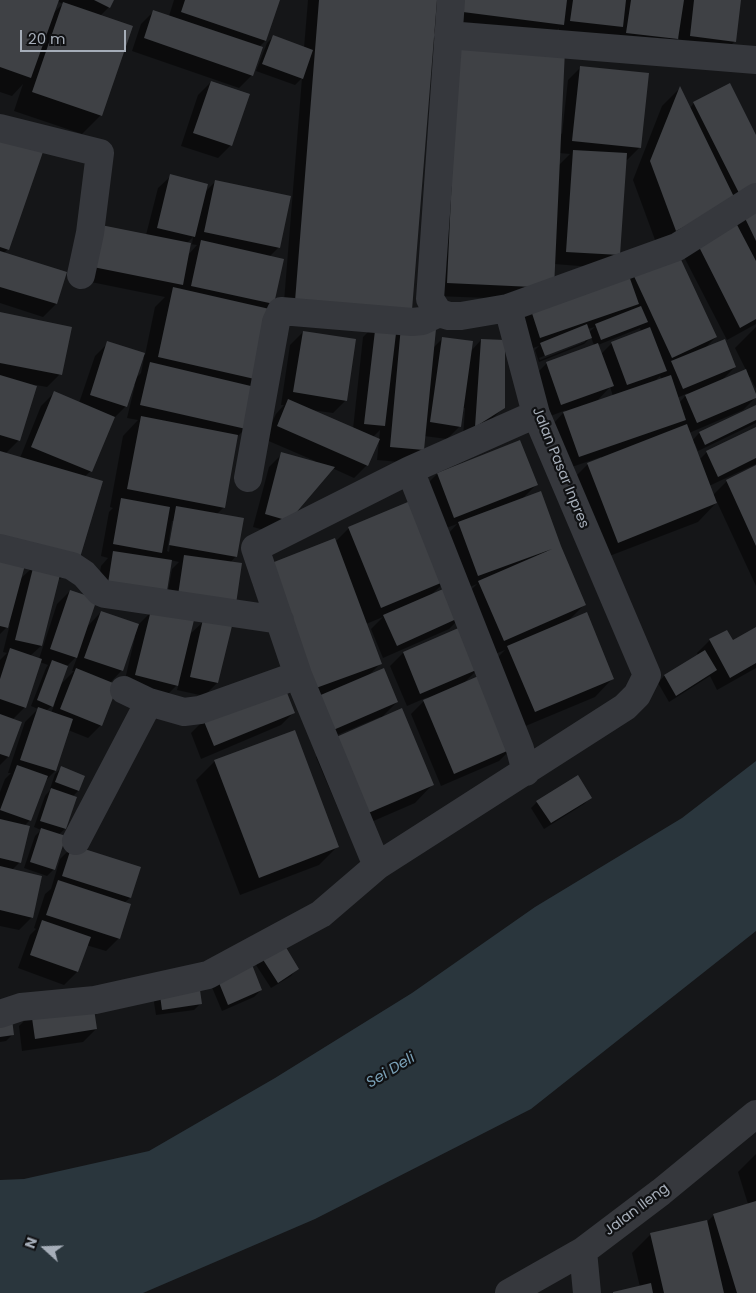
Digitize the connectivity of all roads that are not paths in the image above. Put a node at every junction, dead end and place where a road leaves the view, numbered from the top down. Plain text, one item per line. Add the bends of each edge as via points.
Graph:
1 (451, 0) edge
2 (448, 35) junction
3 (756, 60) edge
4 (0, 128) edge
5 (756, 197) edge
6 (81, 275) dead end
7 (508, 308) junction
8 (439, 313) junction
9 (536, 414) junction
10 (410, 470) junction
11 (248, 478) dead end
12 (0, 548) edge
13 (280, 620) junction
14 (298, 675) junction
15 (124, 690) dead end
16 (150, 702) junction
17 (526, 772) junction
18 (76, 841) dead end
19 (377, 866) junction
20 (0, 1014) edge
21 (756, 1114) edge
22 (583, 1251) junction
23 (509, 1293) edge
24 (586, 1293) edge

1 - 2 street
2 - 3 street
2 - 8 street via 430,300
4 - 6 street via 100,153
5 - 7 street via 677,247
7 - 8 street via 461,316
7 - 9 street, Jalan Pasar Inpres
8 - 11 street via 412,322 281,311 276,322
9 - 10 street
9 - 17 street, Jalan Pasar Inpres via 648,675 637,695 625,707
10 - 13 street via 255,548
10 - 17 street via 518,742
12 - 13 street via 72,566 105,594
13 - 14 street
14 - 16 street via 200,710 184,712
14 - 19 street
15 - 16 street
16 - 18 street
17 - 19 street
19 - 20 street via 321,914 208,975 95,1000 21,1007
21 - 22 street, Jalan Ileng
22 - 23 street, Jalan Ileng
22 - 24 street

